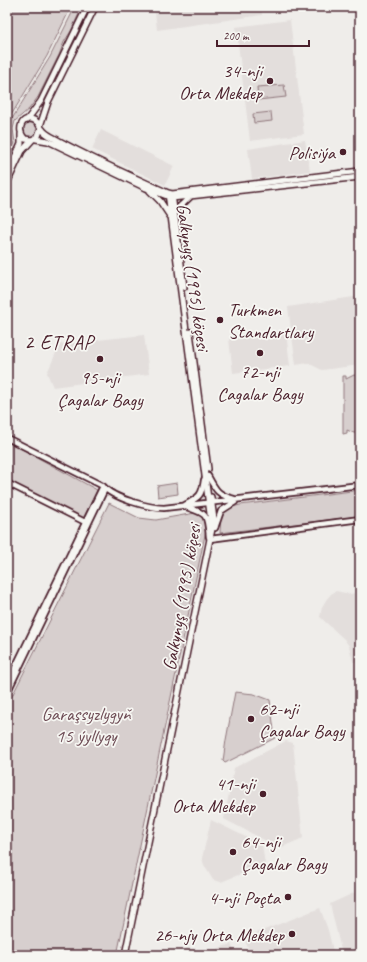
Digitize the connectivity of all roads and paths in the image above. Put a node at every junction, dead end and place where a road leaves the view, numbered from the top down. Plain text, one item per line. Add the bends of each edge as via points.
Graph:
1 (87, 7) edge
2 (95, 7) edge
3 (27, 120) junction
4 (40, 127) junction
5 (21, 133) junction
6 (34, 139) junction
7 (360, 172) edge
8 (7, 174) edge
9 (360, 177) edge
10 (7, 183) edge
11 (146, 188) junction
12 (170, 196) junction
13 (191, 197) junction
14 (175, 212) junction
15 (171, 219) junction
16 (7, 438) edge
17 (207, 476) junction
18 (7, 483) edge
19 (360, 485) edge
20 (104, 488) junction
21 (238, 500) junction
22 (210, 503) junction
23 (183, 506) junction
24 (360, 519) edge
25 (87, 523) junction
26 (215, 528) junction
27 (211, 539) junction
28 (7, 684) edge
29 (7, 693) edge
30 (126, 955) edge

1 - 3 main road via 43,99
2 - 4 main road via 48,102
3 - 4 main road via 34,120
3 - 5 main road via 21,126
4 - 6 main road via 39,135
4 - 12 main road via 86,155
5 - 6 main road via 25,138
5 - 8 main road via 21,144
6 - 10 main road via 22,151
6 - 11 main road via 48,141
7 - 12 main road
9 - 13 main road
11 - 12 main road
11 - 15 main road via 160,201
12 - 13 main road
12 - 14 main road, Galkynyş (1995) köçesi
12 - 15 main road, Galkynyş (1995) köçesi
13 - 14 main road
14 - 17 main road, Galkynyş (1995) köçesi
15 - 17 main road, Galkynyş (1995) köçesi
16 - 20 street
17 - 21 street via 220,494
17 - 22 main road, Galkynyş (1995) köçesi
17 - 23 street via 200,496
18 - 25 street
19 - 21 street
20 - 23 street via 144,506
20 - 25 street
21 - 22 street
21 - 26 street via 221,511
22 - 23 street
22 - 26 main road, Galkynyş (1995) köçesi
22 - 27 main road, Galkynyş (1995) köçesi
23 - 27 street via 205,515
24 - 27 street
25 - 28 street
25 - 29 street
26 - 27 main road, Galkynyş (1995) köçesi
27 - 30 main road, Galkynyş (1995) köçesi

